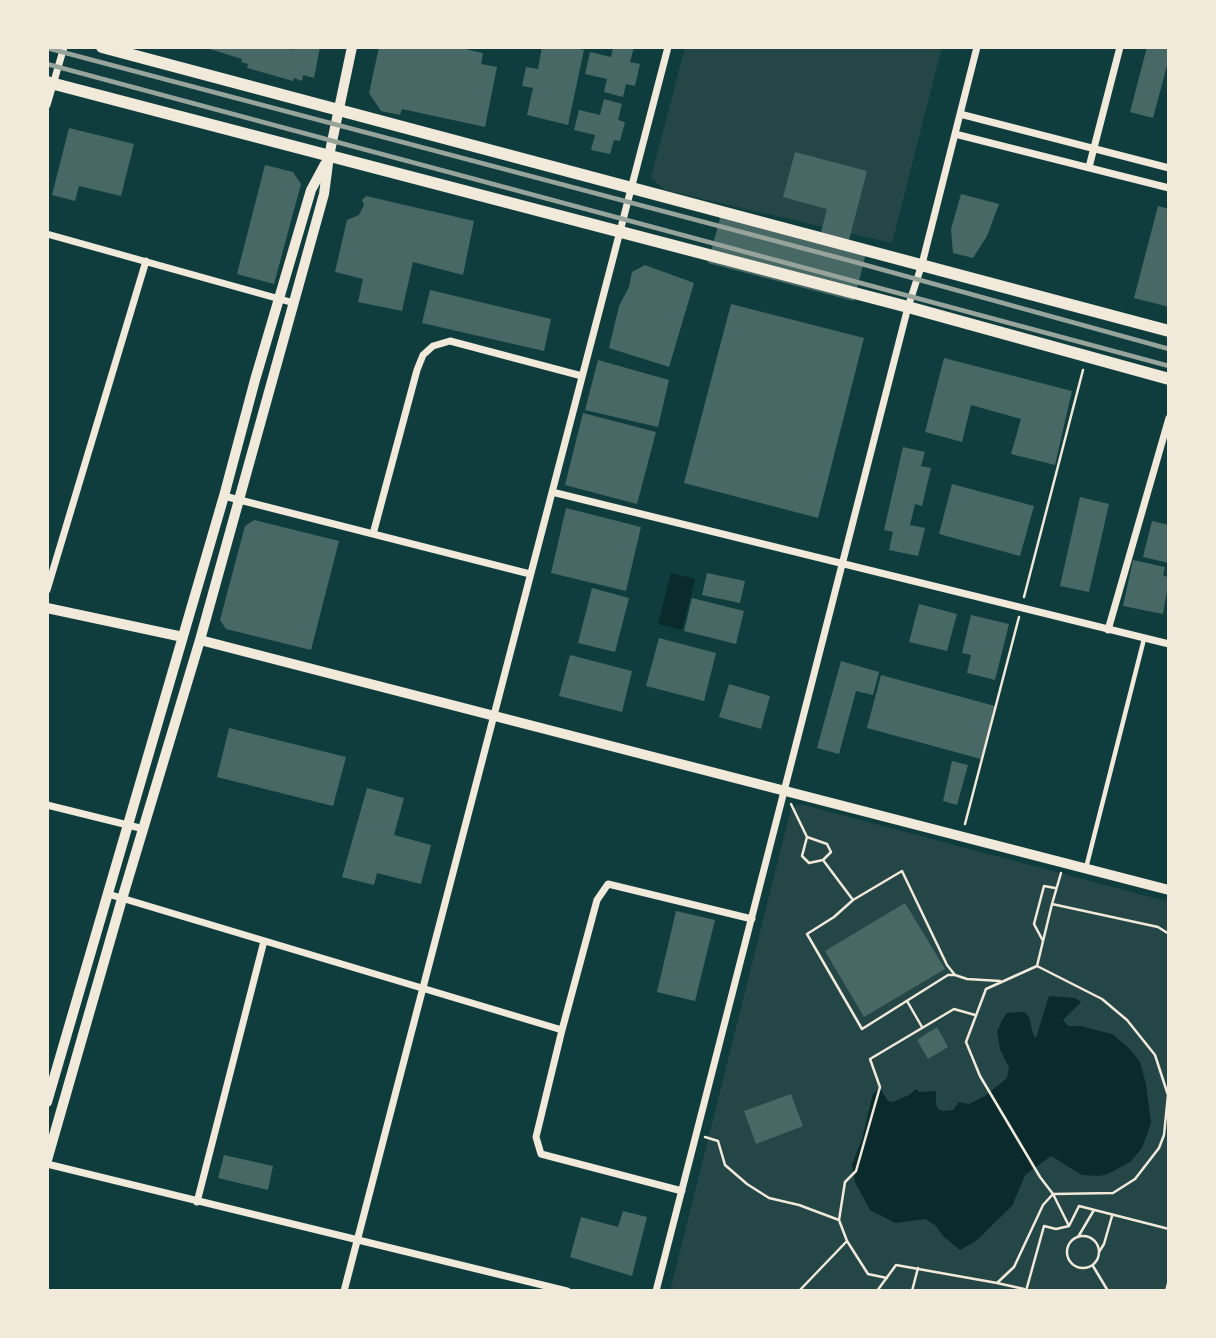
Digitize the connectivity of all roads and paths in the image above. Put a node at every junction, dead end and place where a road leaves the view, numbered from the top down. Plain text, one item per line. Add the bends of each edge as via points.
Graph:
1 (64, 47) edge
2 (103, 47) edge
3 (352, 47) edge
4 (668, 47) edge
5 (977, 47) edge
6 (1120, 47) edge
7 (50, 83) edge
8 (47, 105) edge
9 (339, 110) junction
10 (960, 114) junction
11 (955, 135) junction
12 (1094, 149) junction
13 (329, 156) junction
14 (1089, 167) junction
15 (1169, 168) edge
16 (631, 187) junction
17 (1169, 188) edge
18 (620, 232) junction
19 (47, 234) edge
20 (146, 261) junction
21 (922, 264) junction
22 (280, 299) junction
23 (294, 303) junction
24 (908, 307) junction
25 (1169, 331) edge
26 (1086, 356) junction
27 (582, 376) junction
28 (1169, 379) edge
29 (1169, 418) edge
30 (552, 492) junction
31 (224, 496) junction
32 (239, 499) junction
33 (373, 534) junction
34 (842, 564) junction
35 (530, 574) junction
36 (47, 590) edge
37 (47, 608) edge
38 (1021, 608) junction
39 (1108, 630) junction
40 (183, 637) junction
41 (1144, 638) junction
42 (200, 640) junction
43 (1169, 644) edge
44 (494, 715) junction
45 (784, 790) junction
46 (47, 804) edge
47 (129, 825) junction
48 (144, 829) junction
49 (962, 836) junction
50 (807, 837) junction
51 (822, 860) junction
52 (1064, 863) junction
53 (1086, 868) junction
54 (1057, 888) junction
55 (1169, 890) edge
56 (108, 894) junction
57 (122, 899) junction
58 (853, 900) junction
59 (1052, 904) junction
60 (752, 919) junction
61 (1169, 934) edge
62 (1043, 941) junction
63 (264, 942) junction
64 (1037, 966) junction
65 (955, 975) junction
66 (1003, 981) junction
67 (423, 989) junction
68 (907, 1001) junction
69 (976, 1015) junction
70 (922, 1027) junction
71 (562, 1030) junction
72 (47, 1102) edge
73 (696, 1135) junction
74 (47, 1162) edge
75 (682, 1191) junction
76 (1053, 1194) junction
77 (197, 1202) junction
78 (1094, 1210) junction
79 (1112, 1215) junction
80 (839, 1220) junction
81 (1069, 1226) junction
82 (1169, 1229) edge
83 (1078, 1237) junction
84 (357, 1241) junction
85 (846, 1241) junction
86 (1099, 1252) junction
87 (1093, 1266) junction
88 (918, 1268) junction
89 (887, 1278) junction
90 (1169, 1280) edge
91 (997, 1283) junction
92 (1026, 1290) edge
93 (344, 1291) edge
94 (567, 1291) edge
95 (656, 1291) edge
96 (799, 1291) edge
97 (877, 1291) edge
98 (912, 1291) edge
99 (1108, 1291) edge
100 (1166, 1291) edge

1 - 7 street
2 - 9 main road
3 - 9 street
4 - 16 street
5 - 10 street
6 - 12 street
7 - 8 street
7 - 13 main road
9 - 13 street
9 - 16 main road
10 - 11 street
10 - 12 street
11 - 14 street
11 - 21 street
12 - 14 street
12 - 15 street
13 - 18 main road
13 - 22 street via 311,190
13 - 23 street via 324,194
14 - 17 street
16 - 18 street
16 - 21 main road
18 - 24 main road
18 - 27 street
19 - 20 street
20 - 22 street
20 - 36 street
21 - 24 street
21 - 25 main road
22 - 23 street
22 - 31 street
23 - 32 street
24 - 26 main road
24 - 34 street
26 - 28 main road
26 - 38 path
27 - 30 street
27 - 33 street via 450,341 433,346 417,370
29 - 39 street
30 - 34 street
30 - 35 street
31 - 32 street
31 - 40 street
32 - 33 street
32 - 42 street
33 - 35 street
34 - 38 street
34 - 45 street
35 - 44 street
37 - 40 street
38 - 39 street
38 - 49 path
39 - 41 street
40 - 42 street
40 - 47 street
41 - 43 street
41 - 53 lane
42 - 44 street
42 - 48 street
44 - 45 street
44 - 67 street
45 - 49 street
45 - 50 path
45 - 60 street
46 - 47 street
47 - 48 street
47 - 56 street
48 - 57 street
49 - 52 street
50 - 51 path via 827,844 831,852
50 - 51 path via 802,856 809,863
51 - 58 path
52 - 53 street
52 - 54 path
53 - 55 street
54 - 59 path
54 - 62 path via 1044,886 1034,924
56 - 57 street
56 - 72 street
57 - 63 street
57 - 74 street
58 - 65 path via 902,872
58 - 68 path via 807,934 862,1028
59 - 61 path via 1157,927
59 - 62 path
60 - 71 street via 608,884 597,900
60 - 73 street
62 - 64 path
63 - 67 street
63 - 77 street
64 - 66 path
64 - 76 path via 1102,999 1127,1020 1155,1055 1168,1095 1159,1148 1135,1179 1114,1193
65 - 66 path
65 - 68 path
66 - 69 path via 986,989
67 - 71 street
67 - 84 street
68 - 70 path
69 - 70 path via 954,1009
69 - 76 path via 966,1042 980,1076
70 - 80 path via 870,1059 880,1087 856,1171 845,1182
71 - 75 street via 536,1137 541,1154
73 - 75 street
73 - 80 path via 718,1141 724,1165 768,1198
74 - 77 street
75 - 95 street
76 - 81 path
76 - 91 path via 1043,1205 1014,1267
77 - 84 street
78 - 79 path
78 - 81 path via 1079,1206
78 - 83 path
79 - 82 path
79 - 86 path
80 - 85 path
81 - 92 path via 1044,1226
83 - 86 path via 1093,1239
83 - 87 path via 1068,1248 1071,1263 1080,1268
84 - 93 street
84 - 94 street
85 - 89 path via 868,1274
85 - 96 path
86 - 87 path
87 - 99 path
88 - 89 path via 896,1265
88 - 91 path
88 - 98 path
89 - 97 path
90 - 100 path
91 - 92 path

